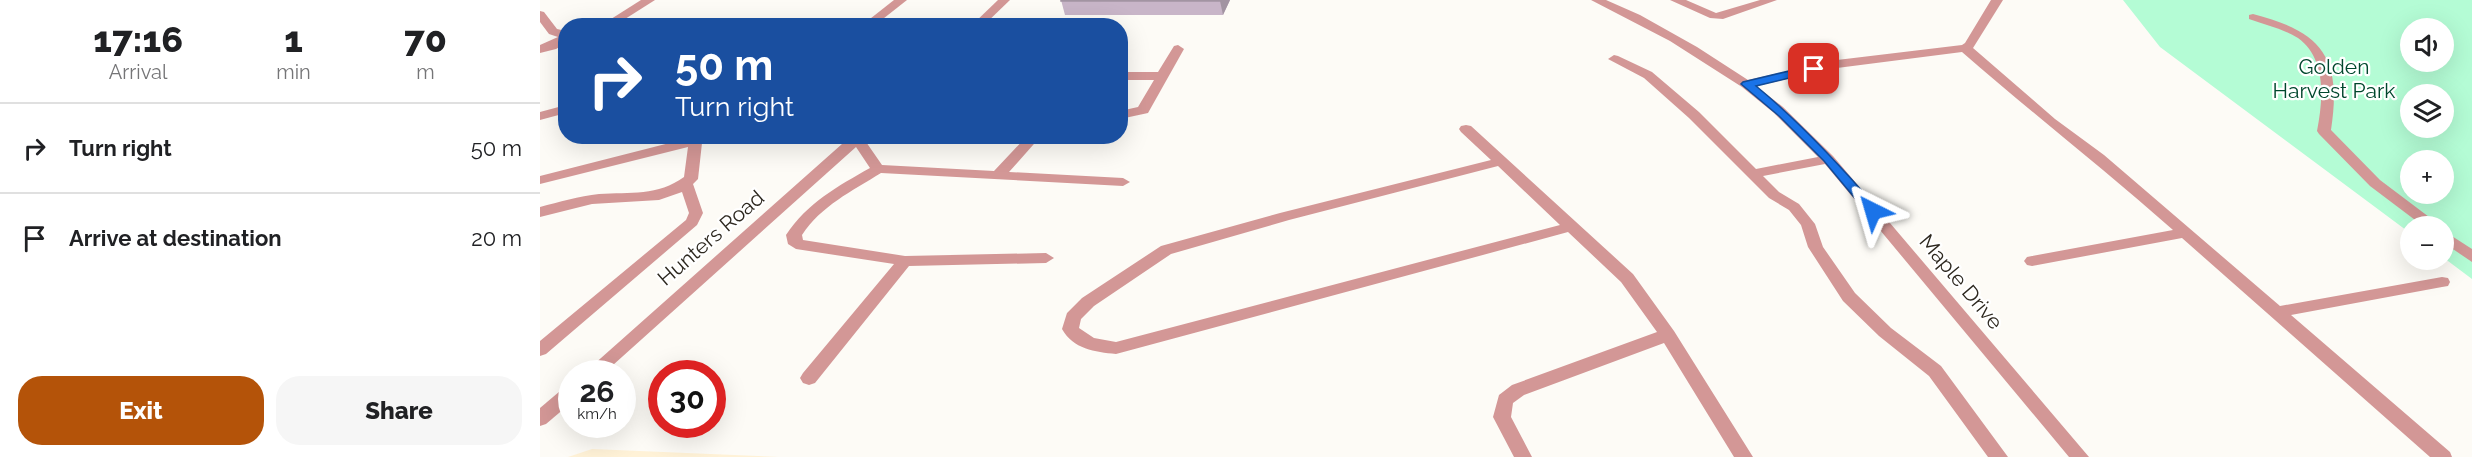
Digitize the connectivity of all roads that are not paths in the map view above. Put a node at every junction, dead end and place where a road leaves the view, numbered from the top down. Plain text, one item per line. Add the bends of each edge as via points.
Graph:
1 (649, 0) edge
2 (901, 0) edge
3 (1004, 0) edge
4 (1597, 0) edge
5 (1676, 0) edge
6 (1771, 0) edge
7 (1997, 0) edge
8 (540, 14) edge
9 (619, 18) edge
10 (877, 18) edge
11 (985, 18) edge
12 (2253, 18) dead end
13 (558, 34) edge
14 (558, 42) edge
15 (1965, 48) junction
16 (540, 49) edge
17 (1178, 49) dead end
18 (1614, 59) dead end
19 (1128, 76) edge
20 (1164, 76) junction
21 (1747, 84) junction
22 (558, 111) edge
23 (1128, 113) edge
24 (540, 116) edge
25 (1466, 129) dead end
26 (684, 144) edge
27 (696, 144) edge
28 (851, 144) edge
29 (862, 144) edge
30 (1027, 144) edge
31 (1828, 159) junction
32 (1502, 161) junction
33 (878, 169) junction
34 (1752, 174) junction
35 (998, 175) junction
36 (540, 180) edge
37 (1123, 182) dead end
38 (686, 183) junction
39 (540, 212) edge
40 (2419, 216) edge
41 (1573, 226) junction
42 (2185, 233) junction
43 (2454, 244) edge
44 (2472, 257) edge
45 (1046, 258) dead end
46 (905, 261) junction
47 (2032, 261) dead end
48 (2442, 282) dead end
49 (2277, 312) junction
50 (1668, 335) junction
51 (540, 350) edge
52 (607, 360) edge
53 (809, 378) dead end
54 (558, 403) edge
55 (540, 419) edge
56 (1522, 457) edge
57 (1744, 457) edge
58 (1999, 457) edge
59 (2079, 457) edge
60 (2443, 457) edge

1 - 9 street
2 - 10 street
3 - 11 street
4 - 21 street, Maple Drive via 1680,42
5 - 6 street via 1714,16
7 - 15 street
8 - 13 street
12 - 40 street via 2300,34 2311,42 2323,62 2328,90 2324,131 2376,183
14 - 16 street
15 - 21 street via 1837,64
15 - 42 street
17 - 20 street
18 - 34 street via 1648,75
19 - 20 street
20 - 23 street via 1143,110
21 - 31 street, Maple Drive
22 - 24 street
25 - 32 street
26 - 36 street
27 - 38 street via 692,178
28 - 52 street, Hunters Road
29 - 33 street
30 - 35 street
31 - 34 street
31 - 59 street, Maple Drive
32 - 41 street
32 - 41 street via 1166,250 1088,302 1073,316 1070,329 1077,339 1116,348
33 - 35 street
33 - 46 street via 826,200 798,228 794,240 813,248
34 - 58 street via 1794,207 1850,297 1885,332 1935,371
35 - 37 street
38 - 39 street via 652,198 591,200
38 - 51 street via 696,213 692,222
41 - 50 street via 1627,278
42 - 47 street
42 - 49 street
43 - 44 street
45 - 46 street
46 - 53 street
48 - 49 street
49 - 60 street
50 - 56 street via 1518,390 1505,400 1502,417
50 - 57 street
54 - 55 street

